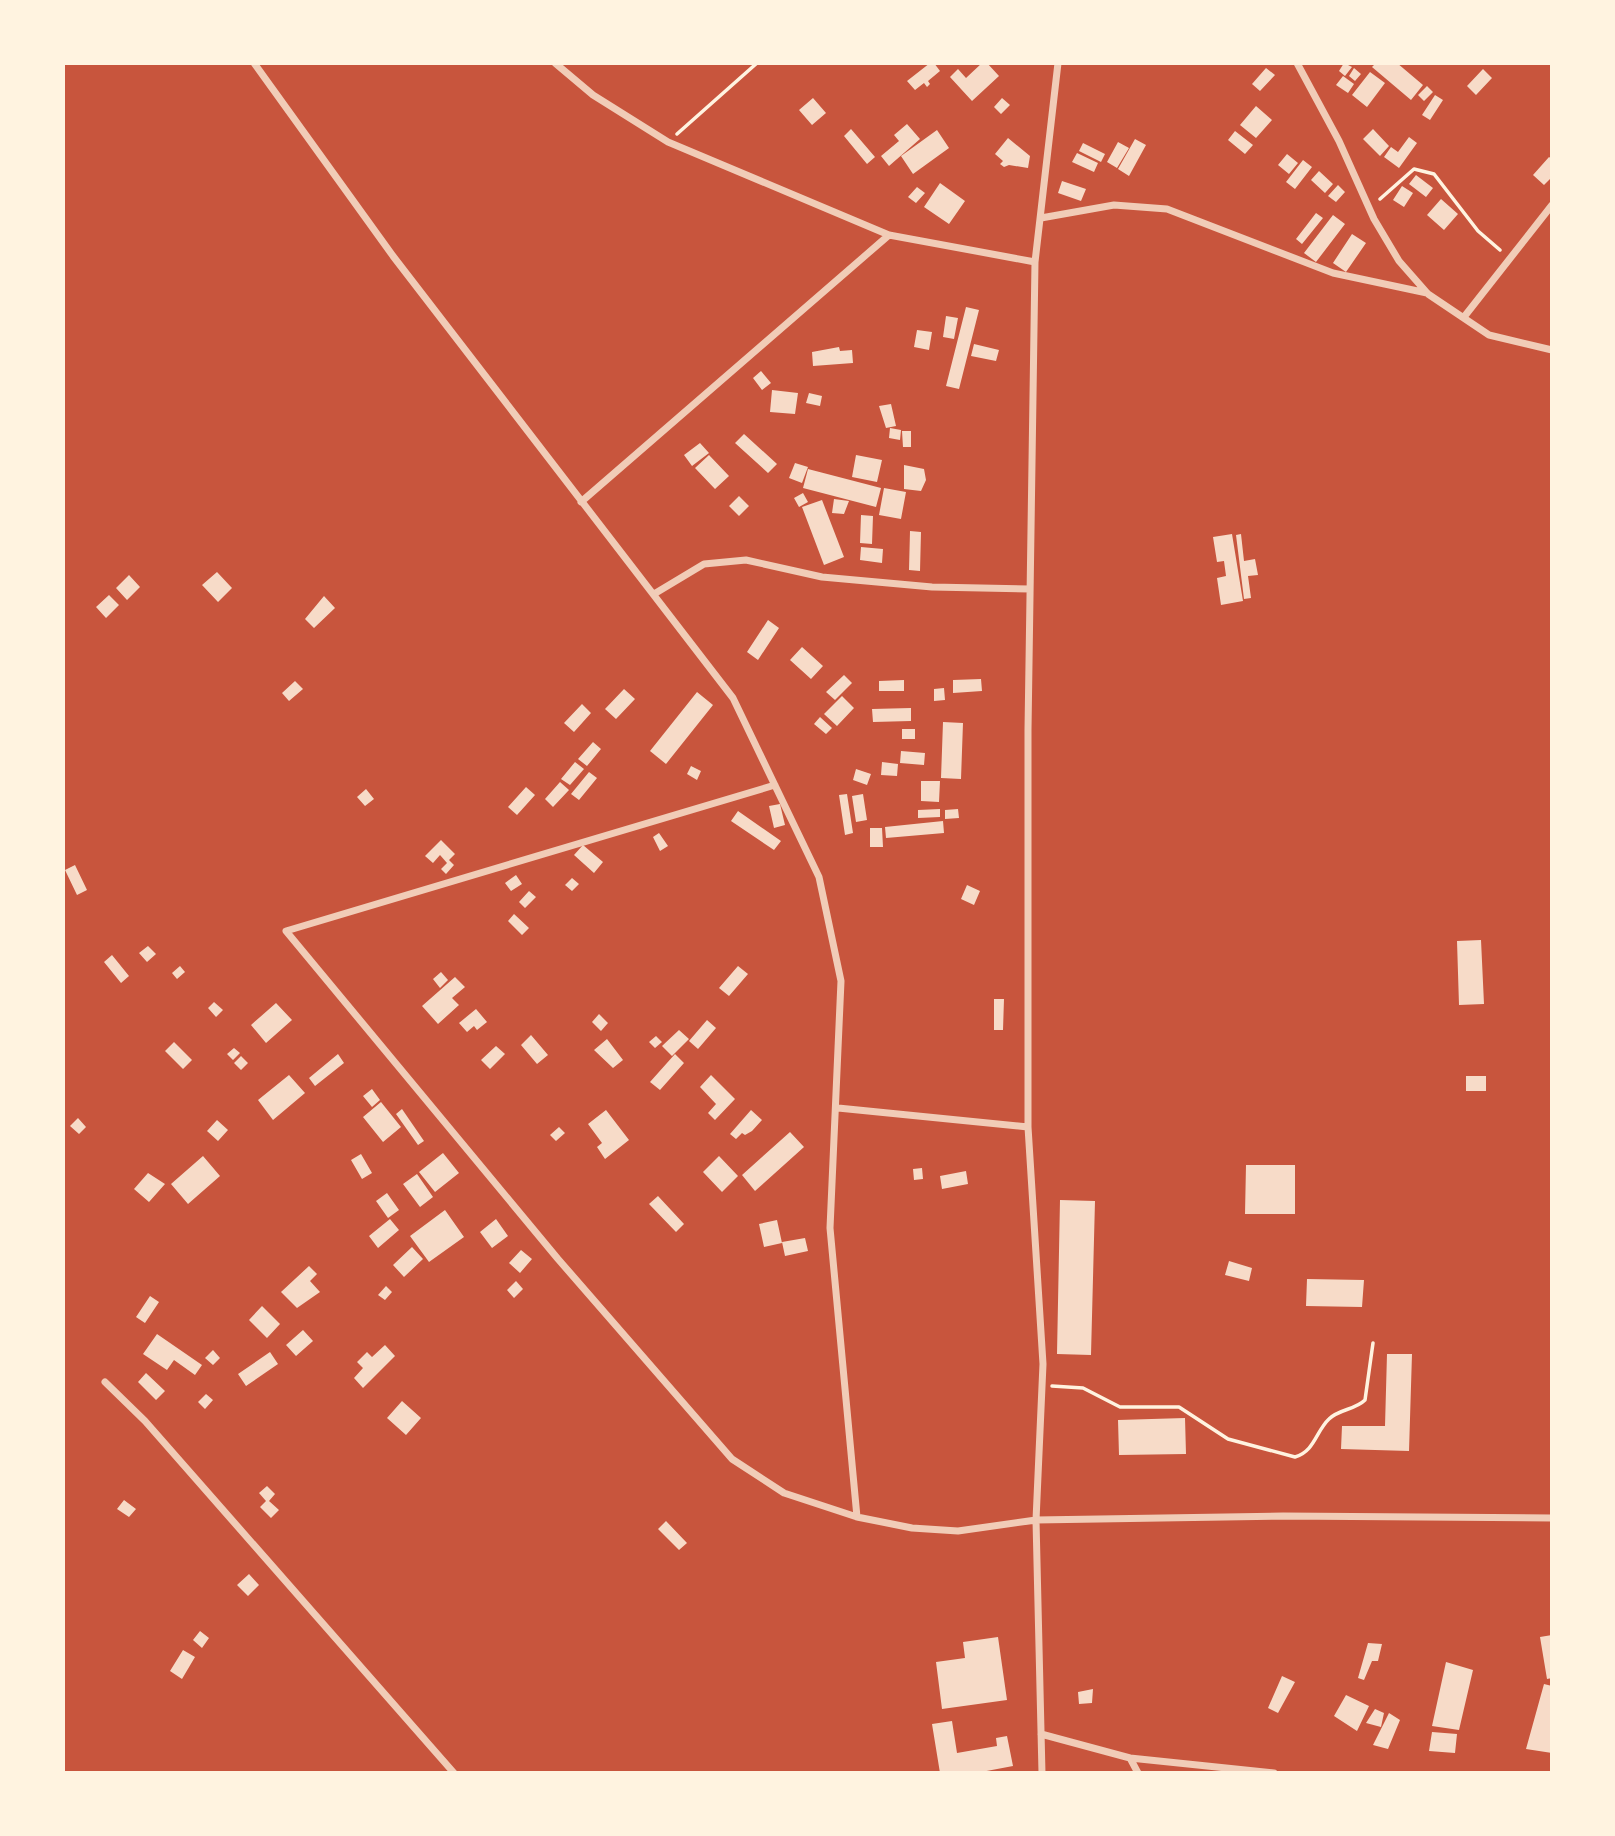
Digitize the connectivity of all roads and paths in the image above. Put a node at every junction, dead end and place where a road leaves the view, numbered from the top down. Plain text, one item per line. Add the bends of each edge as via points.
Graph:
1 (254, 63) edge
2 (555, 63) edge
3 (757, 63) edge
4 (1058, 63) edge
5 (1297, 63) edge
6 (668, 142) junction
7 (1552, 205) edge
8 (1369, 208) junction
9 (1041, 218) junction
10 (889, 236) junction
11 (1510, 258) junction
12 (1035, 262) junction
13 (1428, 293) junction
14 (1464, 317) junction
15 (1552, 350) edge
16 (581, 502) junction
17 (1030, 589) junction
18 (654, 594) junction
19 (775, 785) junction
20 (838, 1108) junction
21 (1028, 1127) junction
22 (1373, 1343) dead end
23 (106, 1382) dead end
24 (1043, 1385) junction
25 (857, 1517) junction
26 (1552, 1518) edge
27 (1036, 1520) junction
28 (1041, 1734) junction
29 (1130, 1758) junction
30 (454, 1773) edge
31 (1042, 1773) edge
32 (1138, 1773) edge
33 (1274, 1773) edge

1 - 16 street via 393,256
2 - 6 street via 593,94
3 - 6 path
4 - 9 street
5 - 8 street
6 - 10 street
7 - 11 street
8 - 11 path via 1414,169 1434,174 1478,231
8 - 13 street via 1399,261
9 - 12 street
9 - 13 street via 1114,205 1167,209 1333,273
10 - 12 street
10 - 16 street
11 - 14 street
12 - 17 street
13 - 14 street
14 - 15 street via 1489,335
16 - 18 street
17 - 18 street via 932,587 822,577 746,560 704,564
17 - 21 street
18 - 19 street via 733,698
19 - 20 street via 819,877 841,981
19 - 25 street via 286,931 558,1259 732,1459 784,1493
20 - 21 street
20 - 25 street via 830,1228
21 - 24 street
22 - 24 path via 1365,1400 1330,1418 1309,1450 1295,1457 1228,1438 1179,1407 1120,1407 1083,1388
23 - 30 street
24 - 27 street
25 - 27 street via 958,1531
26 - 27 street
27 - 28 street
28 - 29 street
28 - 31 street
29 - 32 street
29 - 33 street

